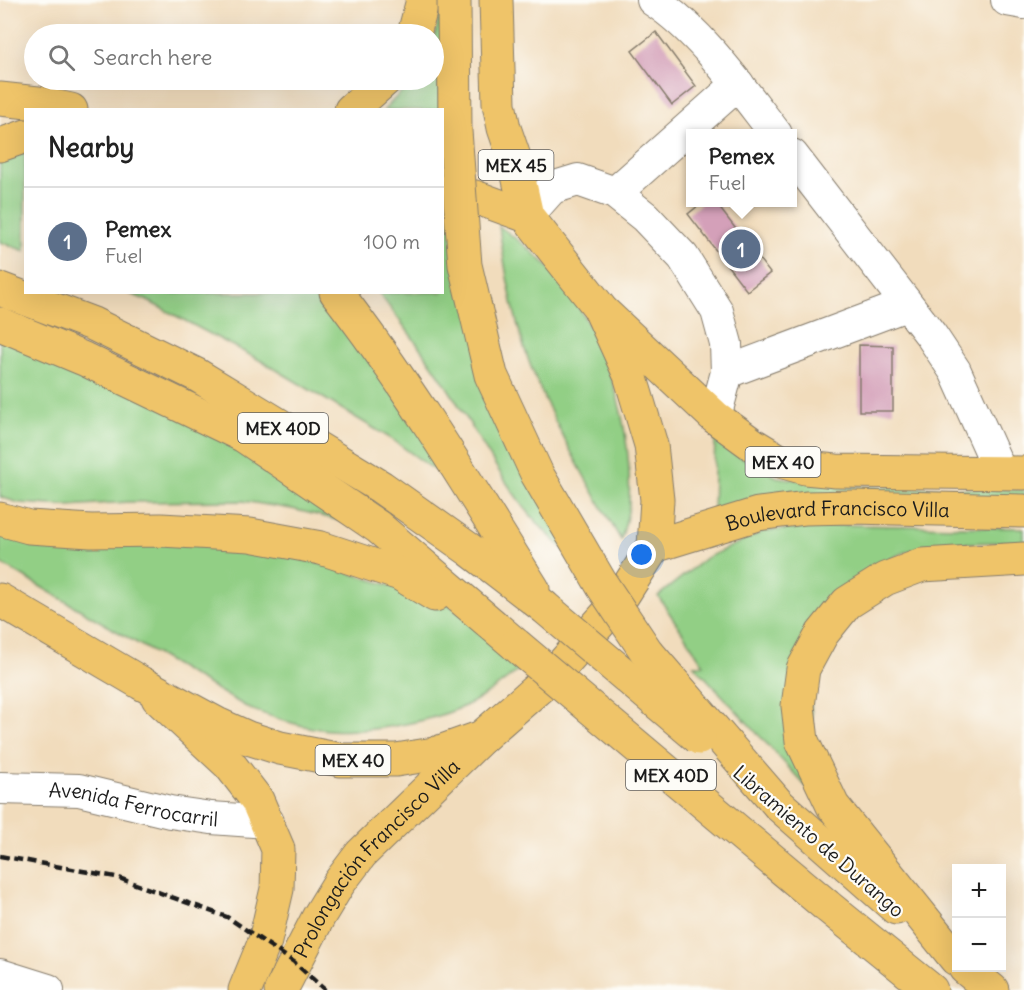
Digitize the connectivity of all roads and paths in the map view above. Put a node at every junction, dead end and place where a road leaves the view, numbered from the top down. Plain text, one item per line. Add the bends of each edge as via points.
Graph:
1 (423, 0) edge
2 (454, 0) edge
3 (496, 0) edge
4 (653, 0) edge
5 (1007, 0) edge
6 (1024, 3) edge
7 (417, 24) edge
8 (738, 84) junction
9 (374, 90) edge
10 (0, 99) edge
11 (62, 108) edge
12 (353, 108) edge
13 (688, 129) edge
14 (772, 129) edge
15 (686, 131) edge
16 (24, 137) edge
17 (0, 145) edge
18 (797, 162) edge
19 (444, 191) edge
20 (615, 194) junction
21 (527, 216) junction
22 (0, 290) edge
23 (338, 294) edge
24 (906, 305) junction
25 (598, 307) junction
26 (0, 324) edge
27 (727, 372) junction
28 (715, 417) junction
29 (1012, 473) edge
30 (1024, 511) edge
31 (0, 519) edge
32 (654, 546) junction
33 (1024, 559) edge
34 (0, 600) edge
35 (543, 606) junction
36 (516, 645) junction
37 (141, 683) junction
38 (482, 737) junction
39 (0, 788) edge
40 (779, 805) junction
41 (268, 822) junction
42 (911, 911) junction
43 (952, 954) edge
44 (970, 972) edge
45 (0, 975) edge
46 (48, 990) edge
47 (245, 990) edge
48 (281, 990) edge
49 (931, 990) edge
50 (992, 990) edge

1 - 7 main road
2 - 40 main road, bridge via 455,131 465,265 491,375 537,474 646,651
3 - 21 main road, MEX 45 via 499,104
4 - 8 street via 690,31
5 - 6 street
8 - 13 street
8 - 14 street
9 - 12 main road
10 - 11 main road
15 - 20 street
16 - 17 main road
18 - 24 street
19 - 21 main road via 475,197
20 - 21 street via 578,180 552,188
20 - 27 street via 645,217 683,257 706,293 717,311 726,344
21 - 25 main road, MEX 45
22 - 35 main road, MEX 40D via 93,324 197,375 381,487
23 - 35 main road via 376,344 457,467
24 - 27 street
24 - 29 street via 955,371
25 - 28 main road, Boulevard Francisco Villa / MEX 40
25 - 32 main road, MEX 40 via 630,375 651,445 657,500
26 - 36 main road, MEX 40D via 84,359 244,436 378,527
27 - 28 street
28 - 29 main road, Boulevard Francisco Villa / MEX 40 via 780,461 805,468
30 - 32 main road, Boulevard Francisco Villa via 806,508 758,514
31 - 36 main road via 29,527 91,531 250,534 321,548 400,574
32 - 38 main road, MEX 40 via 619,601 553,675
33 - 42 main road via 922,565 885,579 847,603 822,634 803,669 798,706 802,741 833,806
34 - 37 main road, MEX 40
35 - 40 main road, Libramiento de Durango / MEX 40D, bridge
36 - 49 main road, MEX 40D, bridge
37 - 38 main road, MEX 40 via 248,738 312,756 396,760 434,754
37 - 41 main road, Prolongación Francisco Villa / MEX 40 via 230,765 257,800
38 - 48 main road, Prolongación Francisco Villa / MEX 40 via 361,854 319,916
39 - 41 street, Avenida Ferrocarril via 78,790 170,812
40 - 42 main road, Libramiento de Durango / MEX 40D
41 - 47 main road, Prolongación Francisco Villa / MEX 40 via 278,849 277,888 265,941
42 - 43 main road, Libramiento de Durango / MEX 40D
44 - 50 main road
45 - 46 street

